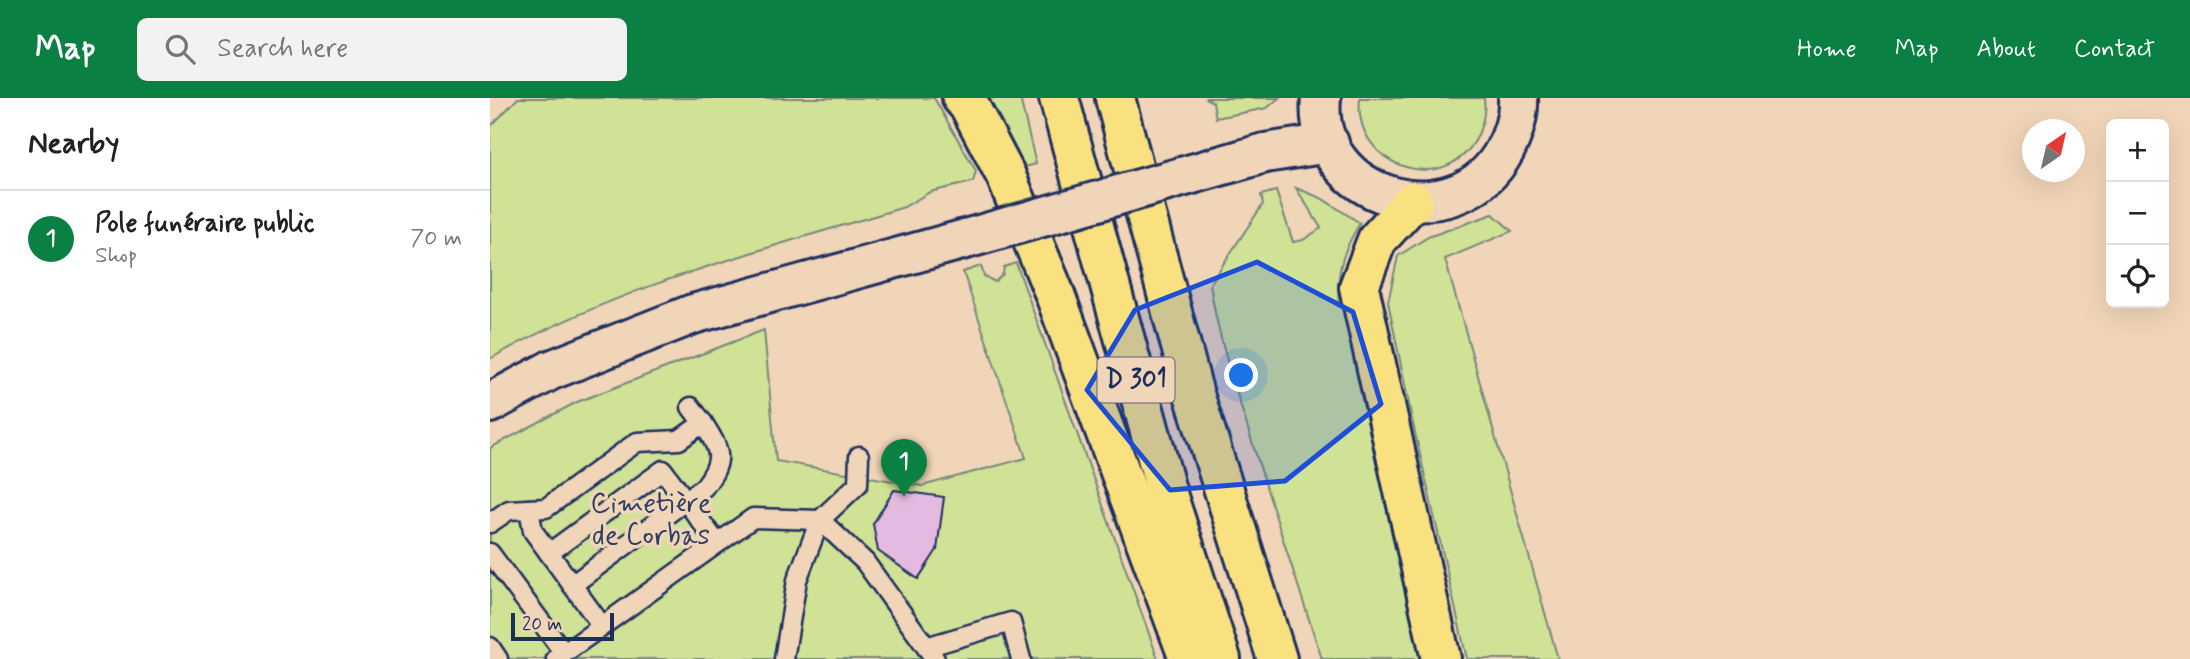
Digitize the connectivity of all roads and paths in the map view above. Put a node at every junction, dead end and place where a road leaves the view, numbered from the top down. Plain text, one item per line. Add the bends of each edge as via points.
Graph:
1 (962, 98) edge
2 (1059, 98) edge
3 (1115, 98) edge
4 (1321, 98) edge
5 (1518, 98) edge
6 (1329, 143) junction
7 (1413, 201) junction
8 (490, 403) edge
9 (691, 407) dead end
10 (703, 423) junction
11 (659, 441) junction
12 (859, 456) dead end
13 (663, 470) junction
14 (685, 501) junction
15 (529, 509) junction
16 (820, 520) junction
17 (490, 523) edge
18 (717, 544) junction
19 (490, 553) edge
20 (549, 553) junction
21 (572, 585) junction
22 (602, 626) junction
23 (490, 647) edge
24 (930, 653) edge
25 (560, 656) edge
26 (498, 659) edge
27 (784, 659) edge
28 (1021, 659) edge
29 (1189, 659) edge
30 (1221, 659) edge
31 (1277, 659) edge
32 (1441, 659) edge

1 - 29 highway via 1006,176 1038,253
2 - 30 highway, D 301 via 1167,494
3 - 31 highway, D 301 via 1193,391
4 - 6 main road
5 - 7 main road via 1513,134 1498,162 1475,185 1446,198
6 - 7 main road via 1343,166 1363,184 1387,196
6 - 8 main road, bridge via 1265,153 693,314 551,370
7 - 32 highway via 1377,240 1359,287
9 - 10 lane
10 - 11 lane via 678,440
10 - 14 lane via 719,452 717,470
11 - 13 lane
11 - 15 lane via 636,442 546,508
12 - 16 lane via 858,484
13 - 14 lane
13 - 20 lane
14 - 18 lane
14 - 21 lane
15 - 17 lane via 509,510
15 - 20 lane via 533,531
16 - 18 lane via 752,518
16 - 24 lane via 865,562
16 - 27 lane via 797,580
18 - 22 lane
19 - 25 lane
20 - 21 lane
21 - 22 lane
22 - 25 lane
23 - 26 lane
24 - 28 lane via 1011,622

